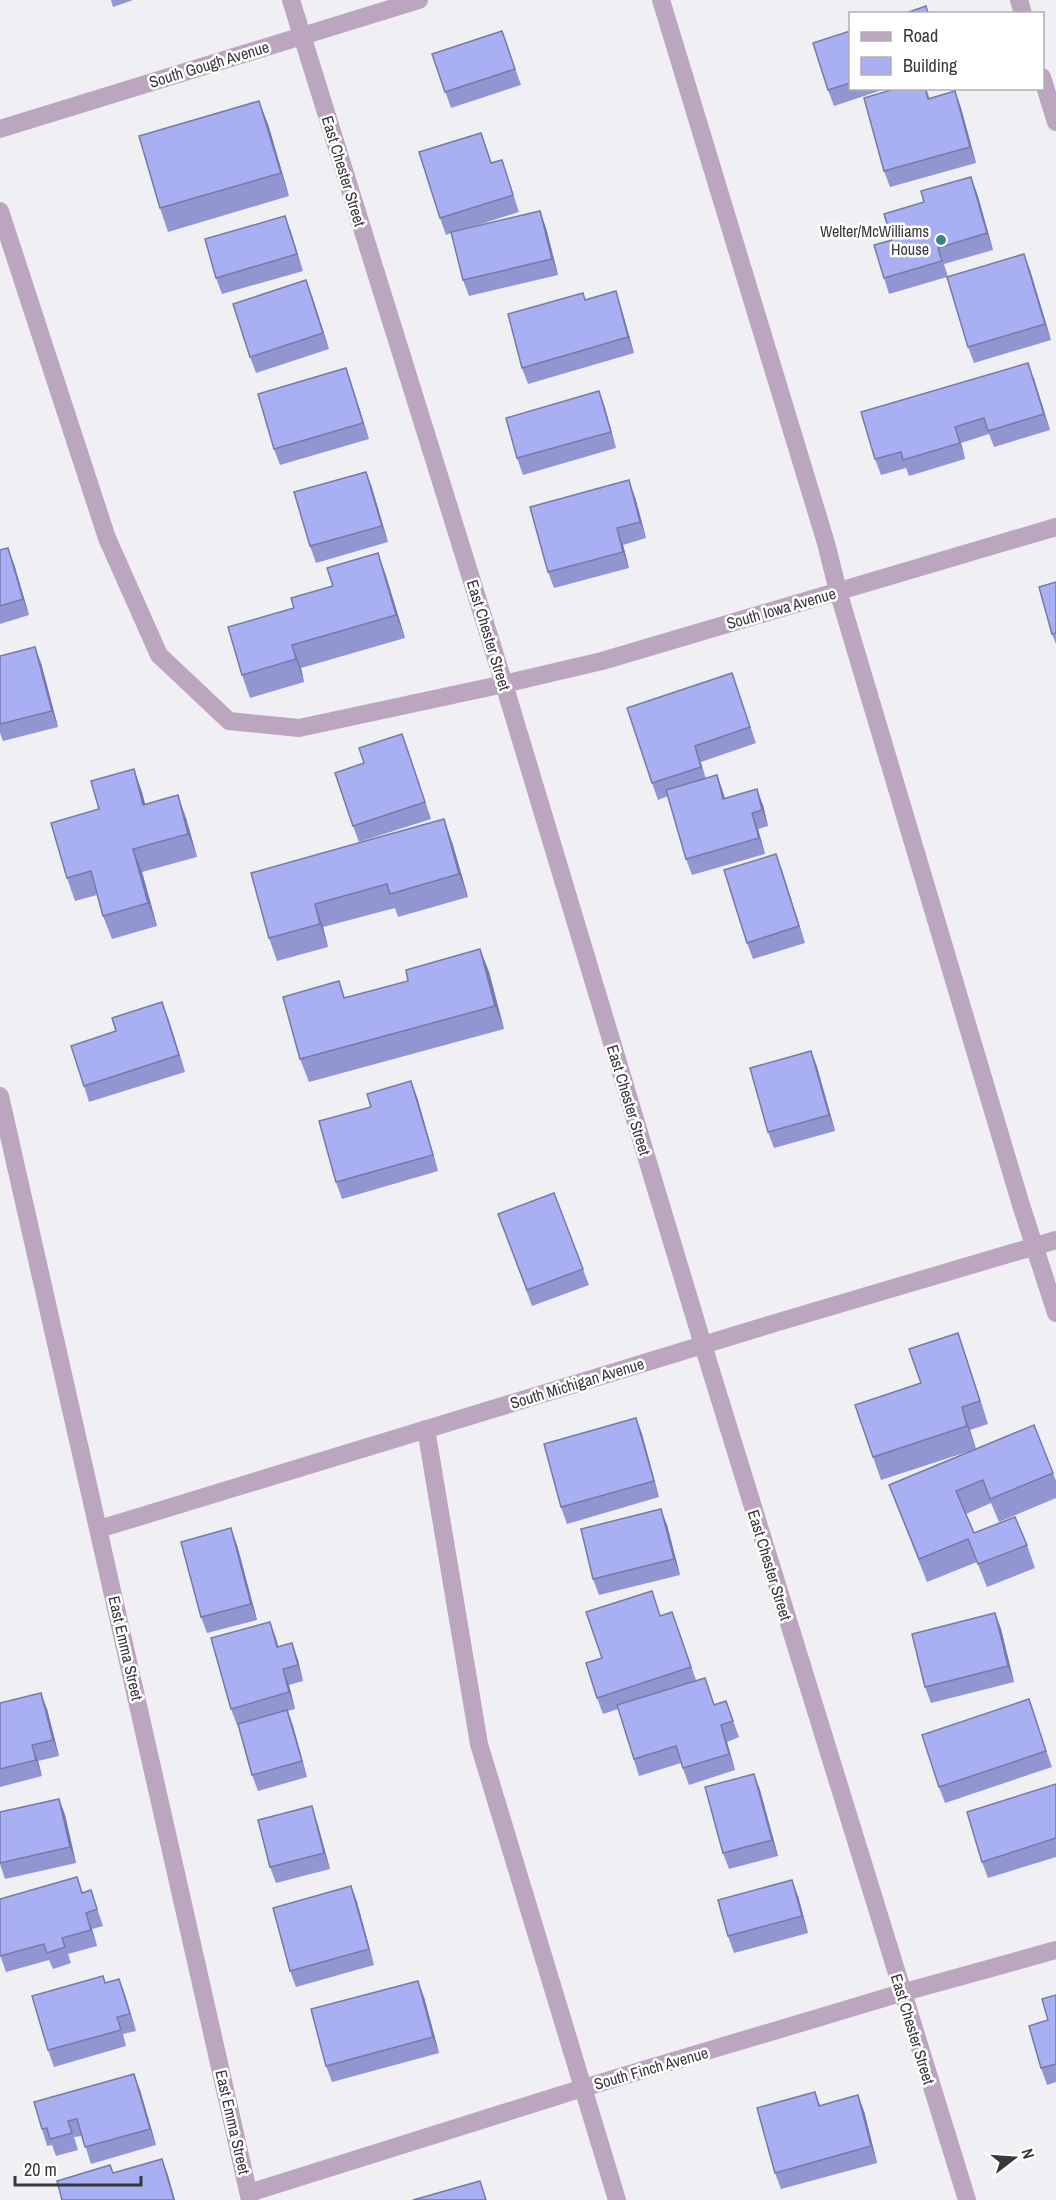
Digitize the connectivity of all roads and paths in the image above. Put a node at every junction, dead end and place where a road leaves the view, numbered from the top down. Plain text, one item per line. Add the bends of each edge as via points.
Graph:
1 (291, 0) edge
2 (419, 0) edge
3 (661, 0) edge
4 (302, 36) junction
5 (1044, 83) edge
6 (1056, 122) edge
7 (0, 129) edge
8 (0, 211) edge
9 (1056, 527) edge
10 (838, 591) junction
11 (504, 684) junction
12 (0, 1096) edge
13 (1056, 1240) edge
14 (1034, 1247) junction
15 (1056, 1313) edge
16 (703, 1345) junction
17 (426, 1429) junction
18 (99, 1529) junction
19 (1056, 1950) edge
20 (901, 1993) junction
21 (583, 2088) junction
22 (249, 2197) edge
23 (617, 2200) edge
24 (967, 2200) edge

1 - 4 street, East Chester Street
2 - 4 street, South Gough Avenue
3 - 10 street
4 - 7 street, South Gough Avenue
4 - 11 street, East Chester Street
5 - 6 street
8 - 11 street, South Iowa Avenue via 106,538 149,634 159,655 229,721 299,728
9 - 10 street, South Iowa Avenue
10 - 11 street, South Iowa Avenue via 602,661
10 - 14 street
11 - 16 street, East Chester Street
12 - 18 street, East Emma Street
13 - 14 street, South Michigan Avenue
14 - 15 street
14 - 16 street, South Michigan Avenue
16 - 17 street, South Michigan Avenue
16 - 20 street, East Chester Street
17 - 18 street, South Michigan Avenue
17 - 21 street via 479,1744
18 - 22 street, East Emma Street
19 - 20 street, South Finch Avenue
20 - 21 street, South Finch Avenue
20 - 24 street, East Chester Street
21 - 22 street, South Finch Avenue
21 - 23 street

